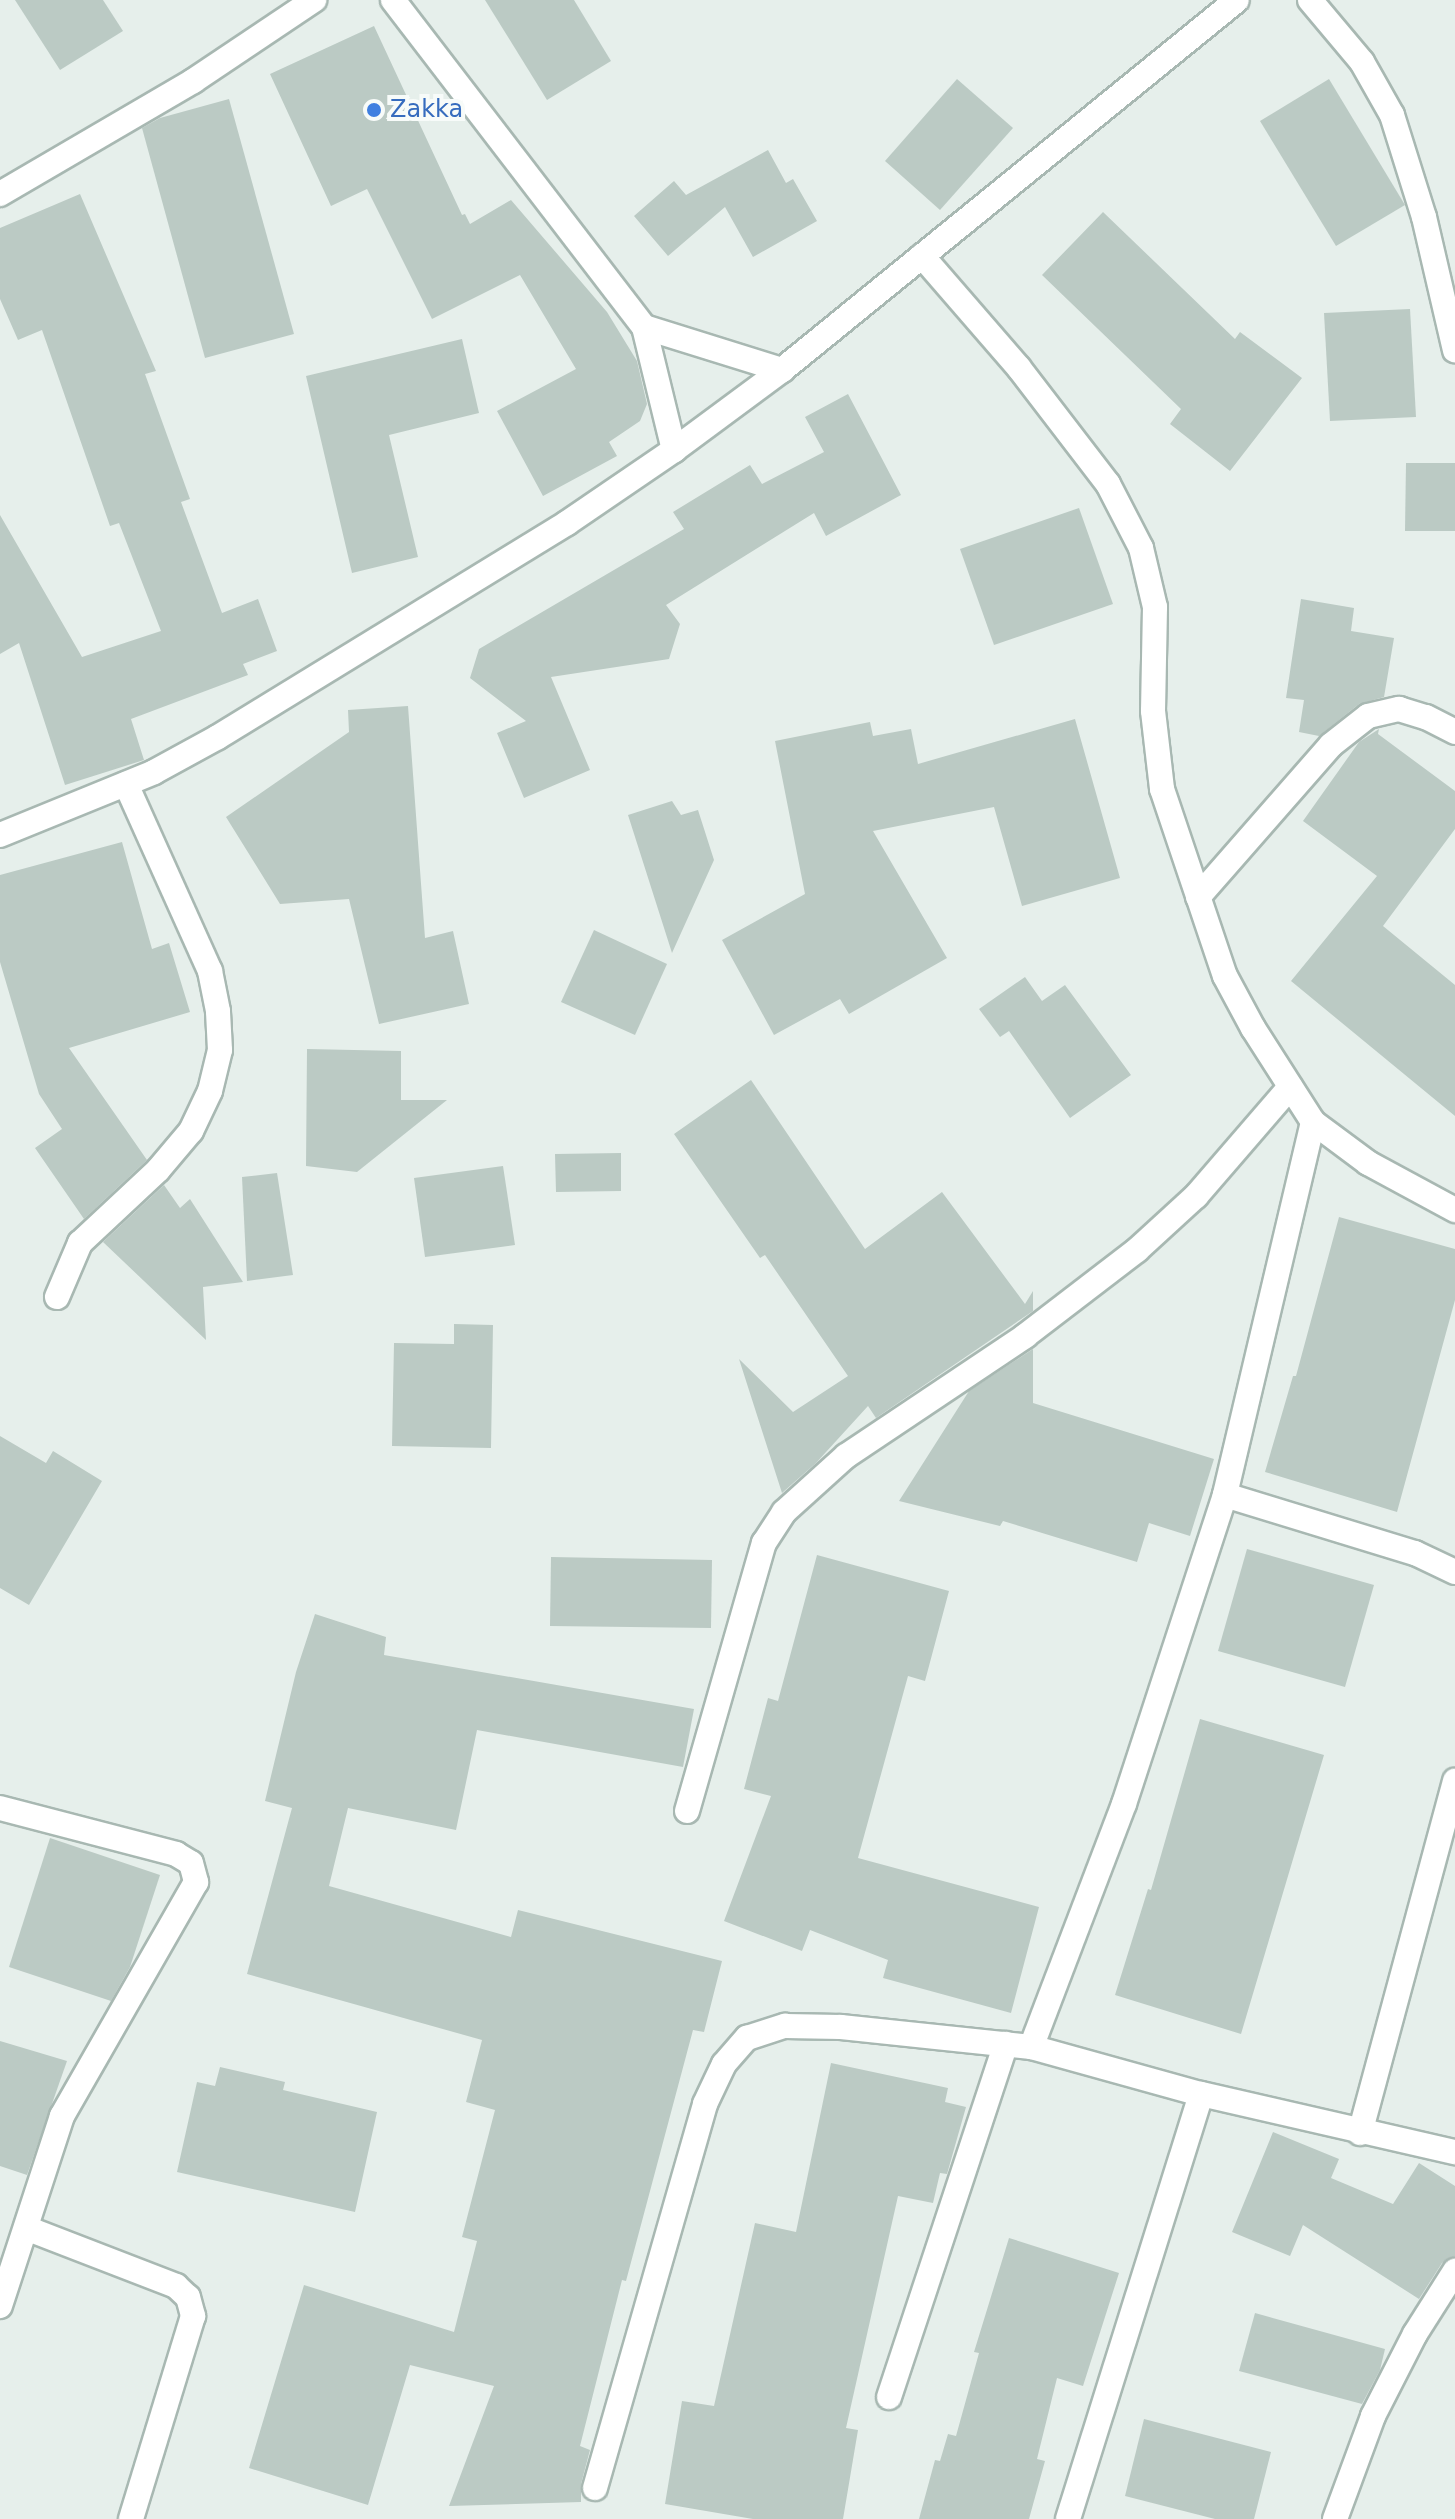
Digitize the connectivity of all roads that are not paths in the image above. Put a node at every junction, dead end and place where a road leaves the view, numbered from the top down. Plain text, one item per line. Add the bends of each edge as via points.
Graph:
1 (314, 0) edge
2 (393, 0) edge
3 (1237, 0) edge
4 (1310, 0) edge
5 (0, 194) edge
6 (922, 256) junction
7 (644, 327) junction
8 (1455, 350) edge
9 (782, 370) junction
10 (674, 450) junction
11 (1455, 732) edge
12 (126, 784) junction
13 (0, 835) edge
14 (1198, 897) junction
15 (1290, 1087) junction
16 (1313, 1122) junction
17 (1455, 1210) edge
18 (57, 1297) dead end
19 (1225, 1495) junction
20 (1455, 1572) edge
21 (1455, 1781) edge
22 (0, 1808) edge
23 (687, 1811) dead end
24 (1018, 2045) junction
25 (1201, 2094) junction
26 (1360, 2133) junction
27 (1455, 2152) edge
28 (26, 2228) junction
29 (1455, 2271) edge
30 (0, 2306) edge
31 (889, 2397) dead end
32 (595, 2488) dead end
33 (131, 2519) edge
34 (1068, 2519) edge
35 (1335, 2519) edge

1 - 5 street via 193,81
2 - 7 street
3 - 6 street
4 - 8 street via 1362,62 1392,115 1424,217
6 - 9 street
6 - 14 street via 1019,368 1108,484 1141,548 1155,607 1153,711 1162,789
7 - 9 street
7 - 10 street
9 - 10 street
10 - 12 street via 567,523 218,737
11 - 14 street via 1399,709 1368,716 1331,745
12 - 13 street
12 - 18 street via 210,971 220,1050 210,1091 191,1131 158,1170 80,1243
14 - 15 street via 1225,976
15 - 16 street
15 - 23 street via 1196,1196 1137,1250 1025,1336 846,1456 784,1512 764,1543
16 - 17 street via 1368,1163
16 - 19 street
19 - 20 street via 1415,1553
19 - 24 street via 1124,1804
21 - 26 street
22 - 28 street via 176,1854 191,1863 196,1882 62,2116
24 - 25 street
24 - 31 street
24 - 32 street via 827,2027 785,2026 747,2038 724,2064 705,2104
25 - 26 street
25 - 34 street
26 - 27 street
28 - 30 street
28 - 33 street via 176,2286 188,2297 193,2316
29 - 35 street via 1373,2416

